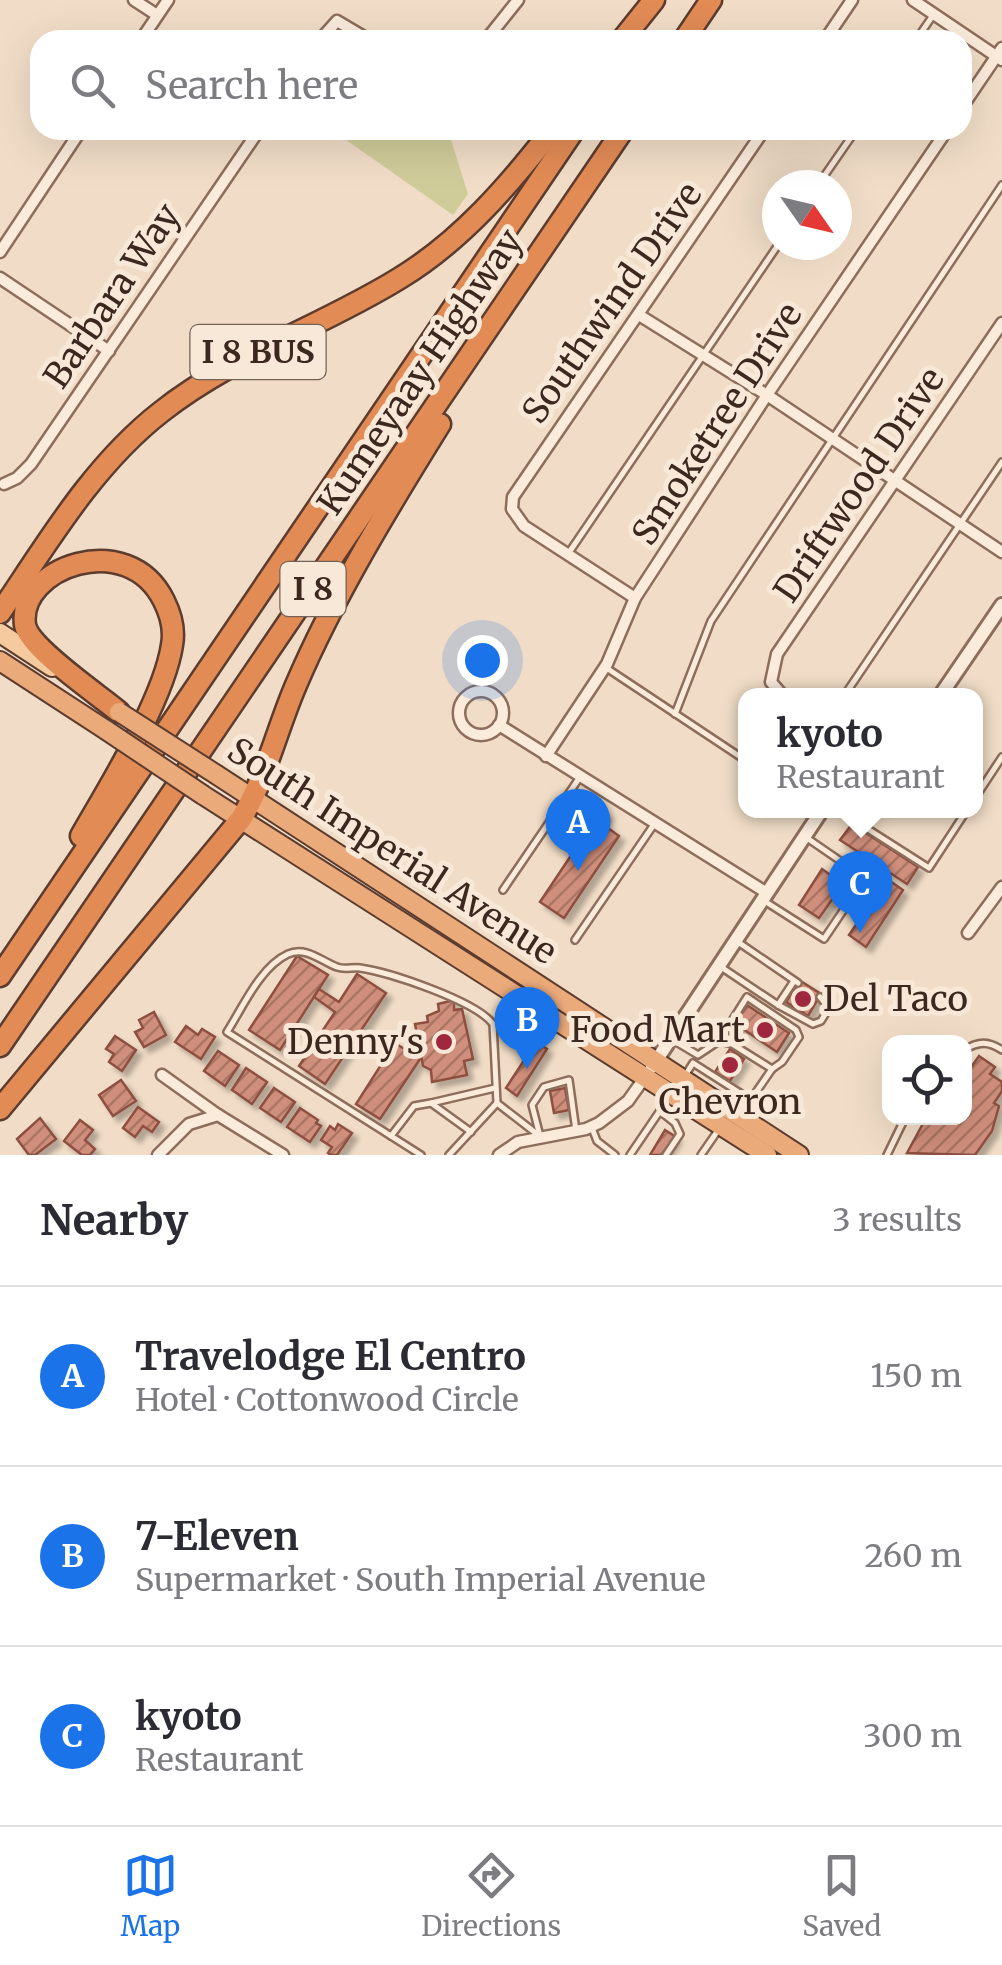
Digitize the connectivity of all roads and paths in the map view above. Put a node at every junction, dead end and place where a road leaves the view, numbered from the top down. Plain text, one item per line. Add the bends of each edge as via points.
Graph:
1 (134, 0) edge
2 (168, 0) edge
3 (518, 0) edge
4 (654, 0) edge
5 (663, 0) edge
6 (711, 0) edge
7 (852, 0) edge
8 (912, 0) edge
9 (934, 14) junction
10 (158, 15) junction
11 (148, 30) edge
12 (329, 30) edge
13 (353, 30) edge
14 (494, 30) edge
15 (630, 30) edge
16 (643, 30) edge
17 (691, 30) edge
18 (832, 30) edge
19 (923, 30) edge
20 (960, 30) edge
21 (972, 38) edge
22 (1000, 55) edge
23 (972, 93) edge
24 (74, 140) edge
25 (252, 140) edge
26 (544, 140) edge
27 (567, 140) edge
28 (616, 140) edge
29 (757, 140) edge
30 (849, 140) edge
31 (939, 140) edge
32 (828, 170) edge
33 (1002, 185) edge
34 (551, 238) junction
35 (0, 252) edge
36 (768, 260) edge
37 (0, 278) edge
38 (639, 315) junction
39 (1002, 323) edge
40 (109, 351) junction
41 (704, 355) junction
42 (767, 395) junction
43 (831, 438) junction
44 (1002, 462) edge
45 (895, 481) junction
46 (4, 484) dead end
47 (960, 524) junction
48 (1002, 552) edge
49 (568, 554) junction
50 (635, 598) junction
51 (1002, 605) edge
52 (0, 612) edge
53 (0, 634) edge
54 (0, 661) edge
55 (605, 667) junction
56 (776, 688) edge
57 (849, 688) edge
58 (945, 688) edge
59 (119, 712) junction
60 (675, 714) junction
61 (500, 725) junction
62 (738, 755) edge
63 (546, 756) junction
64 (1002, 757) edge
65 (580, 776) junction
66 (983, 786) edge
67 (253, 799) junction
68 (818, 818) edge
69 (850, 818) edge
70 (961, 818) edge
71 (241, 819) junction
72 (656, 823) junction
73 (806, 837) junction
74 (1002, 888) edge
75 (504, 890) dead end
76 (765, 896) junction
77 (45, 909) junction
78 (968, 933) dead end
79 (575, 940) dead end
80 (736, 940) junction
81 (719, 966) junction
82 (0, 976) edge
83 (820, 997) dead end
84 (778, 1005) junction
85 (671, 1038) junction
86 (719, 1042) junction
87 (972, 1045) edge
88 (0, 1046) edge
89 (1002, 1050) edge
90 (698, 1055) junction
91 (693, 1062) junction
92 (650, 1069) junction
93 (772, 1069) junction
94 (162, 1075) dead end
95 (677, 1086) junction
96 (495, 1088) junction
97 (751, 1100) junction
98 (431, 1104) junction
99 (497, 1104) junction
100 (0, 1109) edge
101 (660, 1110) junction
102 (218, 1116) junction
103 (740, 1117) junction
104 (902, 1125) edge
105 (592, 1126) junction
106 (722, 1126) junction
107 (576, 1131) junction
108 (471, 1132) junction
109 (391, 1136) junction
110 (540, 1136) junction
111 (598, 1141) junction
112 (158, 1155) edge
113 (282, 1155) edge
114 (421, 1155) edge
115 (449, 1155) edge
116 (499, 1155) edge
117 (602, 1155) edge
118 (615, 1155) edge
119 (630, 1155) edge
120 (666, 1155) edge
121 (701, 1155) edge
122 (767, 1155) edge
123 (798, 1155) edge
124 (886, 1155) edge

1 - 10 street
2 - 10 street
3 - 14 street
4 - 15 highway
5 - 16 highway
6 - 17 highway
7 - 18 street
8 - 9 street
9 - 19 lane
9 - 20 street
10 - 11 street
12 - 13 street via 338,20
21 - 22 street
22 - 23 street
24 - 35 street
25 - 40 street, Barbara Way
26 - 52 highway, I 8 BUS via 499,195 403,277 245,358 159,413 67,513
27 - 77 highway, Kumeyaay Highway / I 8
28 - 34 highway, Kumeyaay Highway / I 8
29 - 38 street, Southwind Drive
30 - 32 lane
31 - 42 street, Smoketree Drive
33 - 43 lane
34 - 67 highway via 331,614 296,684
34 - 88 highway, Kumeyaay Highway / I 8
36 - 41 lane
37 - 40 street
38 - 41 street
38 - 49 street, Southwind Drive via 513,498 524,526
39 - 45 street, Driftwood Drive
40 - 46 street, Barbara Way via 30,464
41 - 42 street
41 - 49 lane
42 - 43 street
42 - 50 street, Smoketree Drive
43 - 45 street
43 - 60 lane via 711,620
44 - 47 lane
45 - 47 street
45 - 56 street, Driftwood Drive via 777,654 771,682
47 - 48 street
47 - 57 lane
49 - 50 street
50 - 55 street, Smoketree Drive
51 - 58 street
53 - 59 main road, South Imperial Avenue
54 - 71 highway, South Imperial Avenue, bridge
55 - 60 lane
55 - 63 street, Smoketree Drive
59 - 67 highway, South Imperial Avenue, bridge
59 - 77 highway via 28,632 33,596 72,564 120,561 140,571 166,606 172,644 136,736 56,877
60 - 62 lane
61 - 61 street via 496,696 476,691 463,700 460,721 470,732 488,734
61 - 63 street
63 - 65 street
64 - 66 lane
65 - 72 street
65 - 75 lane
67 - 71 highway
67 - 92 highway, South Imperial Avenue
68 - 73 street
69 - 70 lane via 928,868
71 - 92 highway, South Imperial Avenue
71 - 100 highway
72 - 76 street
72 - 79 lane
73 - 76 street
73 - 76 lane via 865,878 824,939
74 - 78 street
76 - 80 street
77 - 82 highway, Kumeyaay Highway / I 8
80 - 81 street
80 - 84 lane via 796,982
81 - 84 lane
81 - 85 street
83 - 84 lane via 829,1008 813,1024
85 - 90 lane
85 - 92 street
86 - 90 lane
86 - 93 lane
86 - 93 lane via 747,998 799,1036
87 - 89 lane via 990,1042
90 - 91 lane
91 - 95 lane
91 - 97 lane
92 - 95 highway, South Imperial Avenue
92 - 105 street via 628,1101
93 - 97 lane
94 - 102 street
95 - 101 lane
95 - 103 highway, South Imperial Avenue
95 - 106 highway, South Imperial Avenue
96 - 98 lane
96 - 99 lane
96 - 109 lane via 486,1015 460,999 292,951 271,964 227,1032
97 - 103 lane
98 - 108 lane
98 - 109 lane via 414,1106
99 - 108 lane
99 - 110 lane
101 - 119 lane
101 - 120 lane via 680,1134
102 - 112 street via 189,1124
102 - 113 street
103 - 123 highway, South Imperial Avenue
104 - 124 lane
105 - 107 street
105 - 111 lane
106 - 121 lane
106 - 122 highway, South Imperial Avenue
107 - 110 street
107 - 110 lane via 569,1080 544,1087 532,1104
108 - 115 lane
109 - 114 lane
110 - 116 street
111 - 117 lane
111 - 118 lane

